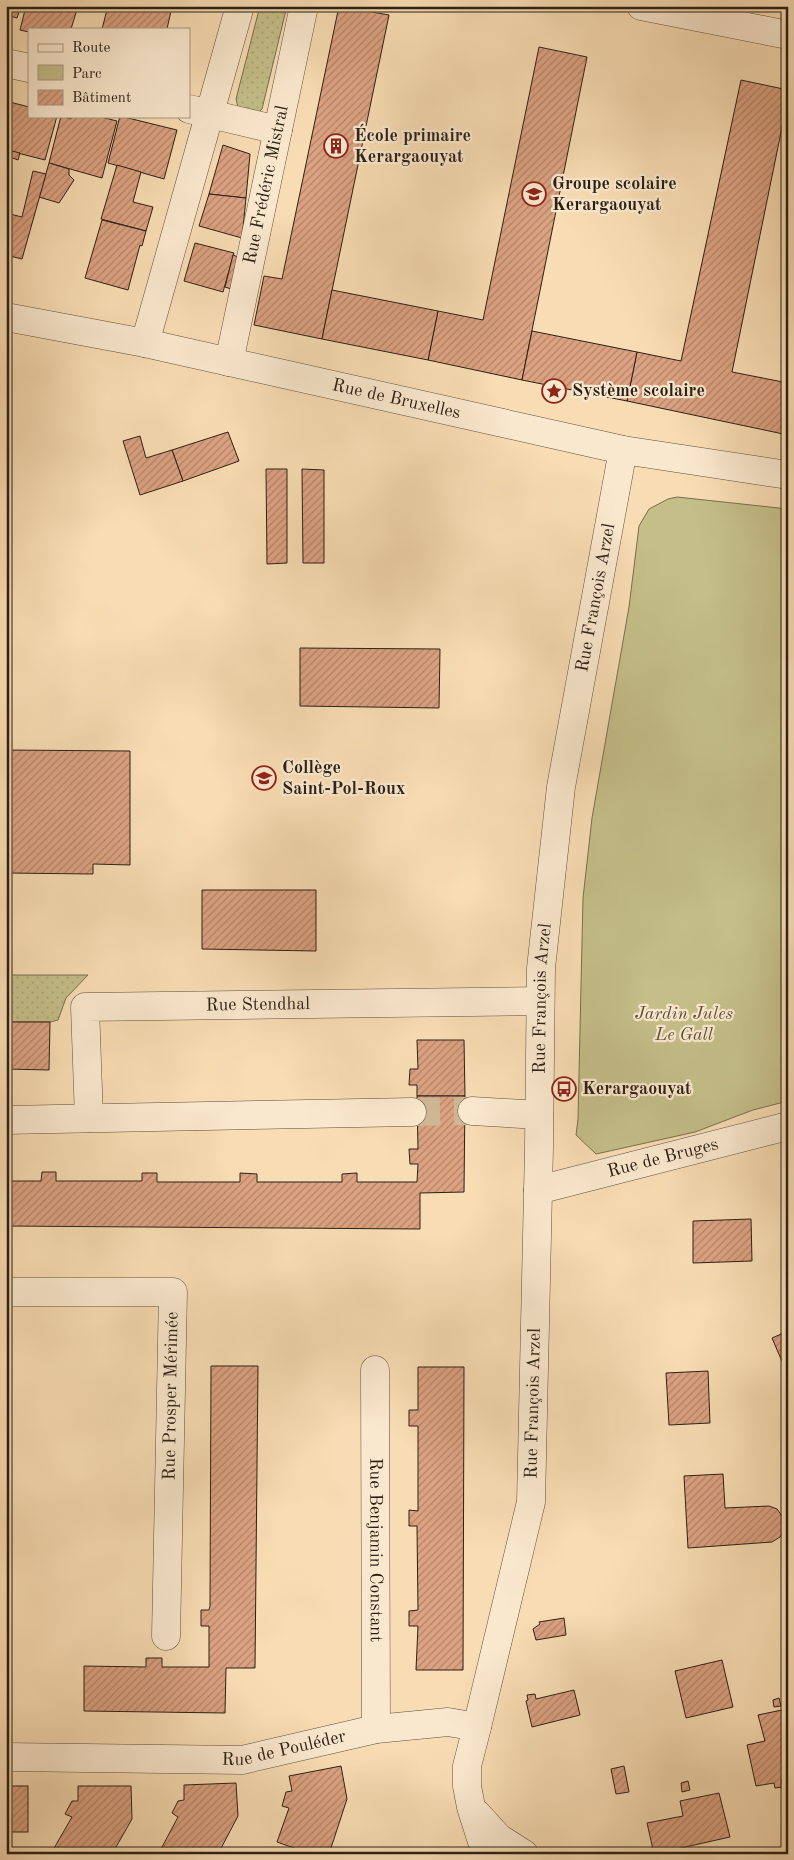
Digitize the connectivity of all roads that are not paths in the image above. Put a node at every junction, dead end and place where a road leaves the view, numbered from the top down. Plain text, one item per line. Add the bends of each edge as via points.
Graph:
1 (240, 6) edge
2 (304, 6) edge
3 (641, 6) edge
4 (788, 35) edge
5 (6, 62) edge
6 (28, 68) edge
7 (199, 112) edge
8 (278, 130) junction
9 (6, 317) edge
10 (145, 343) junction
11 (229, 362) junction
12 (623, 450) junction
13 (788, 475) edge
14 (540, 1001) junction
15 (472, 1111) tunnel mouth
16 (412, 1112) tunnel mouth
17 (539, 1115) junction
18 (89, 1118) junction
19 (6, 1120) edge
20 (788, 1126) edge
21 (538, 1190) junction
22 (6, 1292) edge
23 (374, 1370) dead end
24 (166, 1636) dead end
25 (478, 1727) junction
26 (376, 1729) junction
27 (6, 1756) edge
28 (471, 1807) junction
29 (486, 1854) edge
30 (524, 1854) edge

1 - 7 street
2 - 8 street, Rue Frédéric Mistral
3 - 4 street
5 - 6 street
7 - 8 street
7 - 10 street
8 - 11 street, Rue Frédéric Mistral
9 - 10 street, Rue de Bruxelles
10 - 11 street, Rue de Bruxelles
11 - 12 street, Rue de Bruxelles
12 - 13 street, Rue de Bruxelles
12 - 14 street, Rue François Arzel via 561,787
14 - 17 street, Rue François Arzel
14 - 18 street, Rue Stendhal via 85,1007
15 - 17 street
16 - 18 street
17 - 21 street, Rue François Arzel
18 - 19 street
20 - 21 street, Rue de Bruges
21 - 25 street, Rue François Arzel via 531,1502
22 - 24 street, Rue Prosper Mérimée via 173,1292
23 - 26 street, Rue Benjamin Constant
25 - 26 street, Rue de Pouléder via 448,1722
25 - 28 street via 467,1766
26 - 27 street, Rue de Pouléder via 242,1760
28 - 29 street
28 - 30 street via 499,1838

